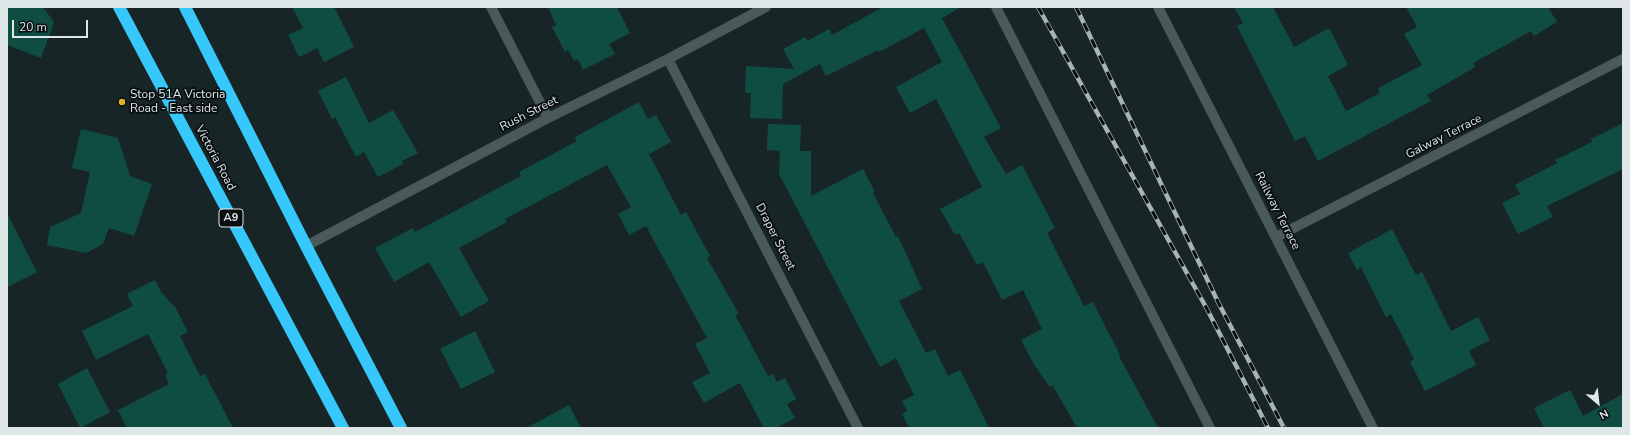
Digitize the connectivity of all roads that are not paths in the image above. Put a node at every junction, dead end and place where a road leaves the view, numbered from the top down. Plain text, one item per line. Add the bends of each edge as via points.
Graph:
1 (119, 7) edge
2 (185, 7) edge
3 (491, 7) edge
4 (766, 7) edge
5 (996, 7) edge
6 (1158, 7) edge
7 (668, 59) junction
8 (1623, 59) edge
9 (548, 118) junction
10 (1276, 237) junction
11 (306, 246) junction
12 (343, 428) edge
13 (402, 428) edge
14 (858, 428) edge
15 (1210, 428) edge
16 (1373, 428) edge

1 - 12 highway, Victoria Road / A9
2 - 11 highway
3 - 9 street
4 - 7 street, Rush Street
5 - 15 street
6 - 10 street, Railway Terrace
7 - 9 street, Rush Street
7 - 14 street, Draper Street
8 - 10 street, Galway Terrace
9 - 11 street, Rush Street
10 - 16 street, Railway Terrace
11 - 13 highway

